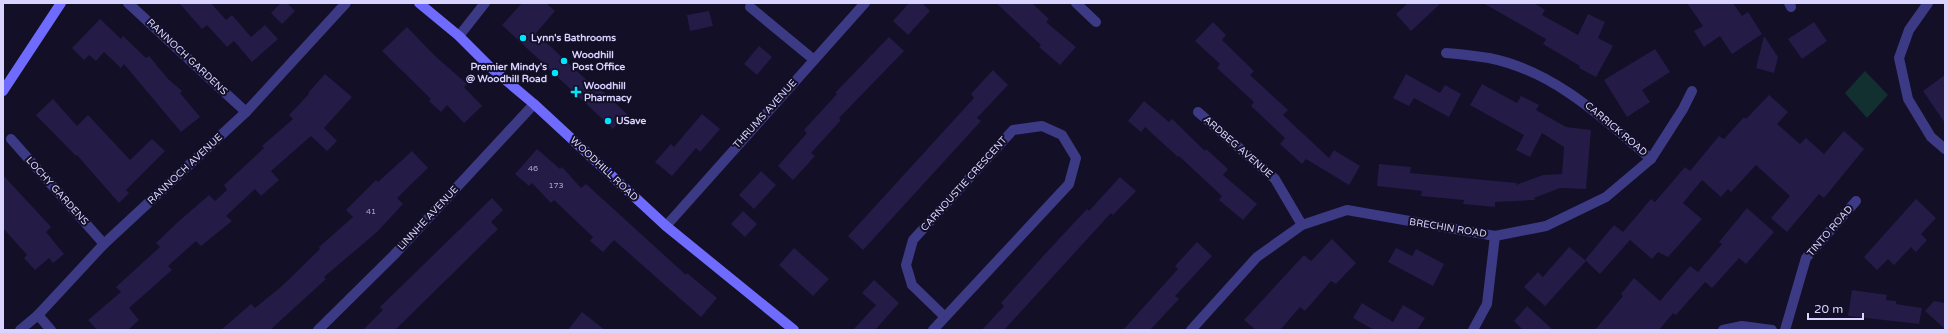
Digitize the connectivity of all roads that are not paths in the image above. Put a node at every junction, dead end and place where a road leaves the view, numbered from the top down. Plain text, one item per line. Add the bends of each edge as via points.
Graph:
1 (61, 3) edge
2 (128, 3) edge
3 (346, 3) edge
4 (419, 3) edge
5 (485, 3) edge
6 (864, 3) edge
7 (1076, 3) edge
8 (1928, 3) edge
9 (750, 7) dead end
10 (1096, 22) dead end
11 (459, 36) junction
12 (1446, 53) dead end
13 (813, 59) junction
14 (3, 91) edge
15 (1692, 91) dead end
16 (534, 104) junction
17 (246, 112) junction
18 (1198, 112) dead end
19 (11, 139) dead end
20 (1945, 149) edge
21 (1651, 159) junction
22 (1856, 201) dead end
23 (1302, 225) junction
24 (666, 226) junction
25 (1495, 236) junction
26 (104, 244) junction
27 (38, 315) junction
28 (946, 317) junction
29 (20, 330) edge
30 (52, 330) edge
31 (318, 330) edge
32 (794, 330) edge
33 (933, 330) edge
34 (1191, 330) edge
35 (1473, 330) edge
36 (1723, 330) edge
37 (1772, 330) edge
38 (1785, 330) edge

1 - 14 street
2 - 17 street, RANNOCH GARDENS
3 - 17 street, RANNOCH AVENUE
4 - 11 street, WOODHILL ROAD
5 - 11 street
6 - 13 street, THRUMS AVENUE
7 - 10 street
8 - 20 street via 1909,30 1899,58 1908,99 1931,137
9 - 13 street
11 - 16 street, WOODHILL ROAD via 490,67
12 - 21 street, CARRICK ROAD via 1490,58 1534,73 1584,102
13 - 24 street, THRUMS AVENUE
15 - 21 street, BRECHIN ROAD
16 - 24 street, WOODHILL ROAD
16 - 31 street, LINNHE AVENUE via 394,255
17 - 26 street, RANNOCH AVENUE
18 - 23 street, ARDBEG AVENUE via 1275,179
19 - 26 street, LOCHY GARDENS
21 - 25 street, BRECHIN ROAD via 1606,197 1546,226
22 - 38 street, TINTO ROAD via 1806,258
23 - 25 street, BRECHIN ROAD via 1347,210
23 - 34 street, BRECHIN ROAD via 1257,257
24 - 32 street, WOODHILL ROAD
25 - 35 street via 1487,304
26 - 27 street, RANNOCH AVENUE
27 - 29 street, RANNOCH AVENUE
27 - 30 street
28 - 28 street, CARNOUSTIE CRESCENT via 1069,184 1076,158 1062,135 1042,126 1013,130 913,240 906,265 912,285
28 - 33 street, CARNOUSTIE CRESCENT
36 - 37 street via 1742,326

